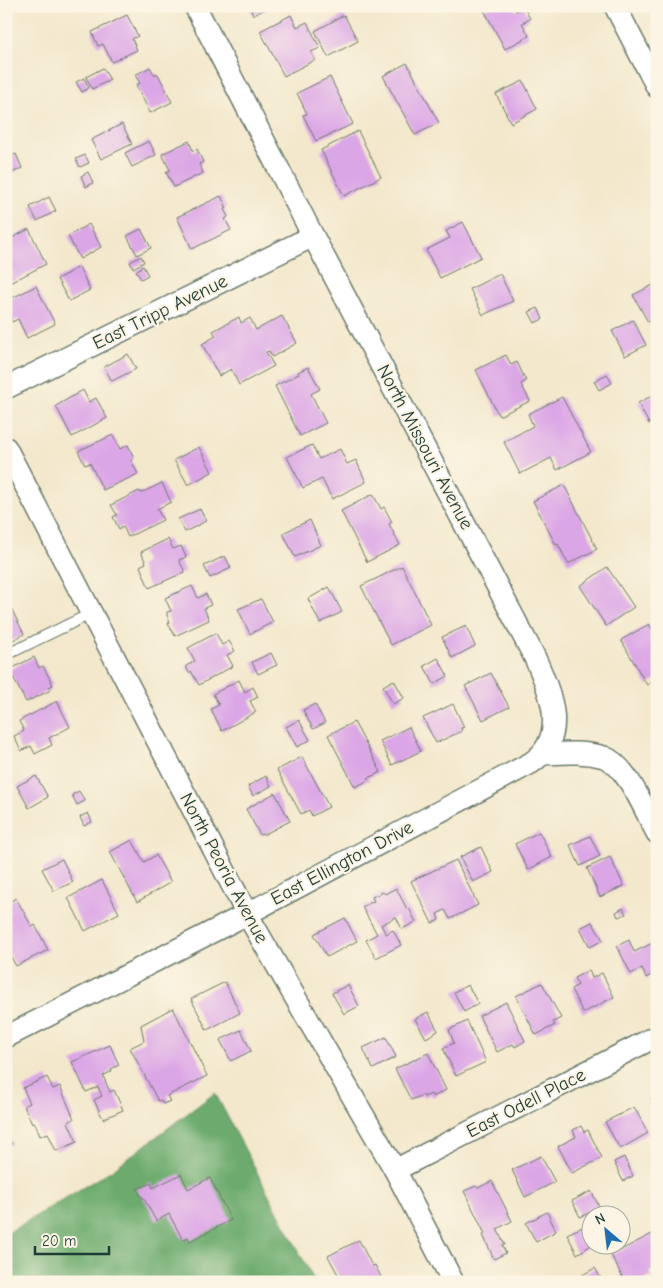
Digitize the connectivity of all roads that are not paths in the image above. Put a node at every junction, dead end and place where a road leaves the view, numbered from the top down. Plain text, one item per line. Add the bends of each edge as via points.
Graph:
1 (195, 6) edge
2 (615, 6) edge
3 (657, 87) edge
4 (313, 236) junction
5 (6, 388) edge
6 (6, 448) edge
7 (92, 613) junction
8 (6, 655) edge
9 (542, 754) junction
10 (657, 833) edge
11 (247, 914) junction
12 (657, 1036) edge
13 (6, 1037) edge
14 (395, 1170) junction
15 (453, 1282) edge

1 - 4 street, North Missouri Avenue
2 - 3 street
4 - 5 street, East Tripp Avenue
4 - 9 street, North Missouri Avenue via 540,667 554,714 552,732
6 - 7 street, North Peoria Avenue
7 - 8 lane
7 - 11 street, North Peoria Avenue
9 - 10 street via 585,754 611,760 627,777
9 - 11 street, East Ellington Drive via 531,763
11 - 13 street, East Ellington Drive
11 - 14 street, North Peoria Avenue
12 - 14 street, East Odell Place
14 - 15 street, North Peoria Avenue

